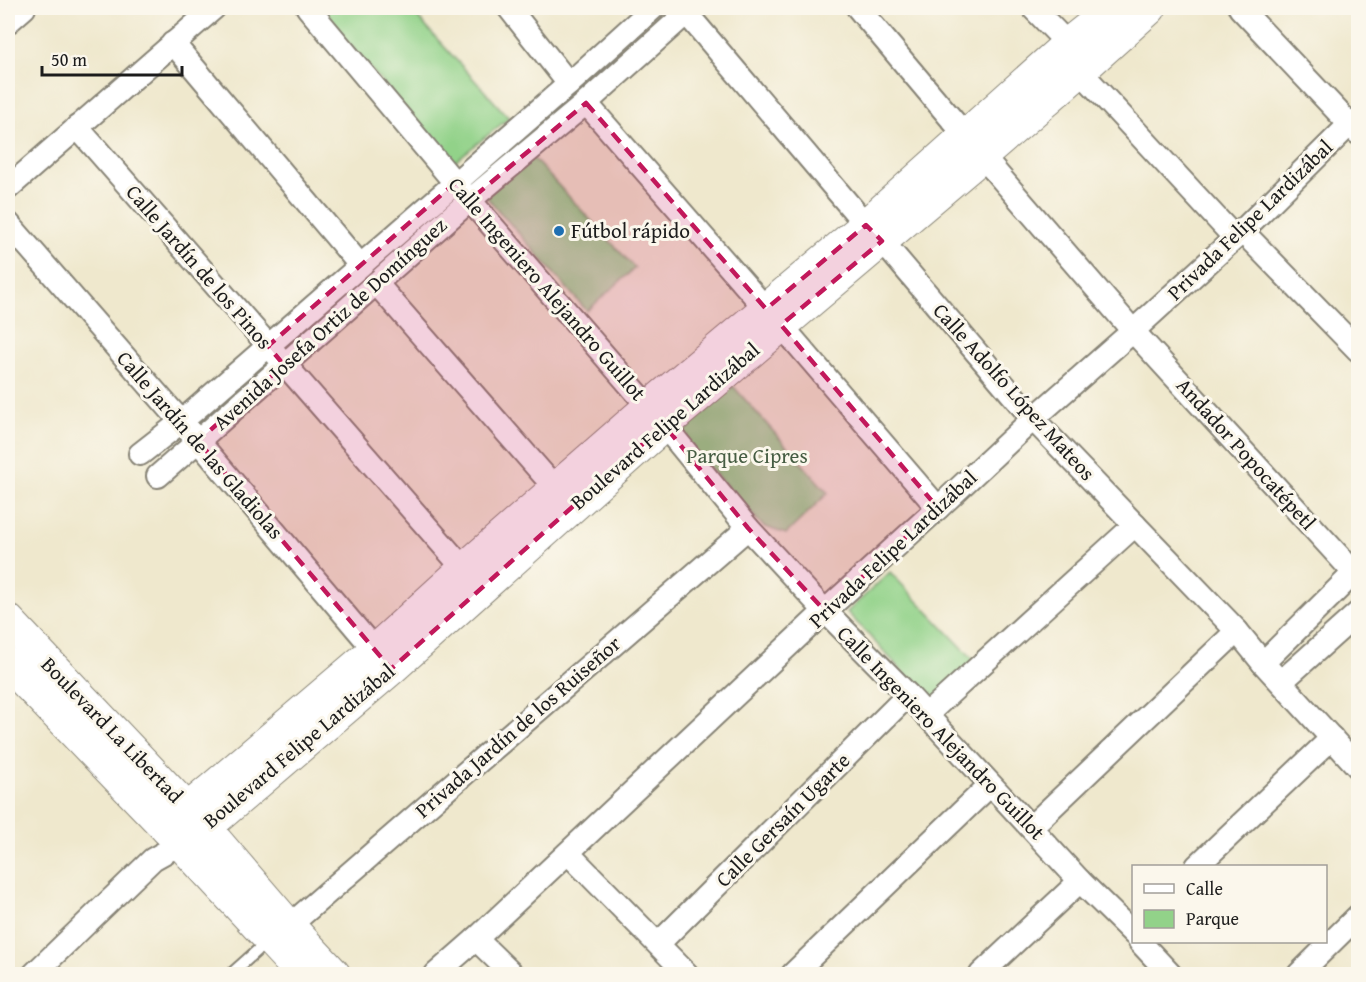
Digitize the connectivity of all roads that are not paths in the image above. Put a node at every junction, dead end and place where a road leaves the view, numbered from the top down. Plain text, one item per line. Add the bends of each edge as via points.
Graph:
1 (24, 8) edge
2 (214, 8) edge
3 (308, 8) edge
4 (509, 8) edge
5 (653, 8) edge
6 (858, 8) edge
7 (1033, 8) edge
8 (1113, 8) edge
9 (1150, 8) edge
10 (1240, 8) edge
11 (687, 9) edge
12 (8, 22) edge
13 (173, 43) junction
14 (1074, 58) junction
15 (569, 84) junction
16 (586, 103) junction
17 (77, 127) junction
18 (1354, 128) edge
19 (973, 145) junction
20 (454, 183) junction
21 (8, 188) edge
22 (470, 200) junction
23 (8, 224) edge
24 (874, 233) junction
25 (1239, 234) junction
26 (360, 265) junction
27 (376, 283) junction
28 (774, 317) junction
29 (1133, 331) junction
30 (268, 346) junction
31 (1359, 350) edge
32 (284, 365) junction
33 (656, 416) junction
34 (1033, 419) junction
35 (182, 422) junction
36 (198, 441) junction
37 (140, 454) dead end
38 (158, 476) dead end
39 (556, 489) junction
40 (938, 508) junction
41 (1136, 525) junction
42 (748, 528) junction
43 (464, 568) junction
44 (1357, 573) edge
45 (825, 611) junction
46 (1359, 613) edge
47 (8, 620) edge
48 (1237, 631) junction
49 (383, 659) junction
50 (1263, 663) junction
51 (8, 664) edge
52 (1281, 682) junction
53 (908, 695) junction
54 (926, 715) junction
55 (1332, 738) junction
56 (1359, 767) edge
57 (990, 785) junction
58 (1031, 827) junction
59 (185, 828) junction
60 (568, 853) junction
61 (1199, 865) edge
62 (1080, 881) junction
63 (1359, 916) edge
64 (1132, 931) edge
65 (279, 933) junction
66 (476, 939) junction
67 (1143, 943) edge
68 (658, 944) junction
69 (986, 973) edge
70 (34, 975) edge
71 (231, 975) edge
72 (302, 975) edge
73 (334, 975) edge
74 (436, 975) edge
75 (512, 975) edge
76 (687, 975) edge
77 (793, 975) edge
78 (1170, 975) edge
79 (1299, 975) edge

1 - 12 street
2 - 13 street
3 - 20 street, Calle Ingeniero Alejandro Guillot
4 - 15 street
5 - 15 street, Avenida Josefa Ortiz de Domínguez
6 - 19 street, Andador Popocatépetl
7 - 14 street
8 - 14 main road, Boulevard Felipe Lardizábal
9 - 14 main road, Boulevard Felipe Lardizábal
10 - 18 street
11 - 16 street, Avenida Josefa Ortiz de Domínguez
11 - 24 street, Calle Adolfo López Mateos
13 - 17 street
13 - 26 street
14 - 19 main road, Boulevard Felipe Lardizábal
14 - 25 street
15 - 20 street, Avenida Josefa Ortiz de Domínguez
16 - 22 street, Avenida Josefa Ortiz de Domínguez
16 - 28 street
17 - 21 street
17 - 30 street, Calle Jardín de los Pinos
18 - 25 street, Privada Felipe Lardizábal
19 - 24 main road, Boulevard Felipe Lardizábal
19 - 29 street, Andador Popocatépetl
20 - 22 street, Calle Ingeniero Alejandro Guillot
20 - 26 street, Avenida Josefa Ortiz de Domínguez
22 - 27 street, Avenida Josefa Ortiz de Domínguez
22 - 33 street, Calle Ingeniero Alejandro Guillot
23 - 35 street, Calle Jardín de las Gladiolas
24 - 28 main road, Boulevard Felipe Lardizábal
24 - 34 street, Calle Adolfo López Mateos
25 - 29 street, Privada Felipe Lardizábal
25 - 31 street
26 - 30 street, Avenida Josefa Ortiz de Domínguez
27 - 32 street, Avenida Josefa Ortiz de Domínguez
27 - 39 street
28 - 33 main road, Boulevard Felipe Lardizábal
28 - 40 street
29 - 34 street, Privada Felipe Lardizábal
29 - 44 street, Andador Popocatépetl
30 - 32 street, Calle Jardín de los Pinos
30 - 35 street, Avenida Josefa Ortiz de Domínguez
32 - 36 street, Avenida Josefa Ortiz de Domínguez
32 - 43 street, Calle Jardín de los Pinos
33 - 39 main road, Boulevard Felipe Lardizábal
33 - 42 street, Calle Ingeniero Alejandro Guillot
33 - 49 main road, Boulevard Felipe Lardizábal
34 - 40 street, Privada Felipe Lardizábal
34 - 41 street, Calle Adolfo López Mateos
35 - 36 street, Calle Jardín de las Gladiolas
35 - 37 street, Avenida Josefa Ortiz de Domínguez
36 - 38 street, Avenida Josefa Ortiz de Domínguez
36 - 49 street, Calle Jardín de las Gladiolas
39 - 43 main road, Boulevard Felipe Lardizábal
40 - 45 street, Privada Felipe Lardizábal
41 - 48 street, Calle Adolfo López Mateos
41 - 54 street
42 - 45 street, Calle Ingeniero Alejandro Guillot
42 - 65 street, Privada Jardín de los Ruiseñor
43 - 49 main road, Boulevard Felipe Lardizábal
44 - 50 street
45 - 53 street, Calle Ingeniero Alejandro Guillot
45 - 60 street, Privada Felipe Lardizábal
46 - 52 street
47 - 59 main road, Boulevard La Libertad
48 - 50 street, Calle Adolfo López Mateos
48 - 58 street
49 - 59 main road, Boulevard Felipe Lardizábal
50 - 52 street, Calle Adolfo López Mateos
51 - 59 main road, Boulevard La Libertad
52 - 55 street, Calle Adolfo López Mateos
53 - 54 street, Calle Ingeniero Alejandro Guillot
53 - 68 street, Calle Gersaín Ugarte
54 - 57 street, Calle Ingeniero Alejandro Guillot
55 - 56 street, Calle Adolfo López Mateos
55 - 61 street
57 - 58 street, Calle Ingeniero Alejandro Guillot
57 - 77 street
58 - 62 street, Calle Ingeniero Alejandro Guillot
59 - 65 main road, Boulevard La Libertad
59 - 70 street
60 - 66 street, Privada Felipe Lardizábal
60 - 68 street
62 - 64 street, Calle Ingeniero Alejandro Guillot
62 - 69 street
63 - 79 street
65 - 71 lane
65 - 72 main road, Boulevard La Libertad
65 - 73 main road, Boulevard La Libertad
66 - 74 street, Privada Felipe Lardizábal
66 - 75 street
67 - 78 street, Calle Ingeniero Alejandro Guillot
68 - 76 street

